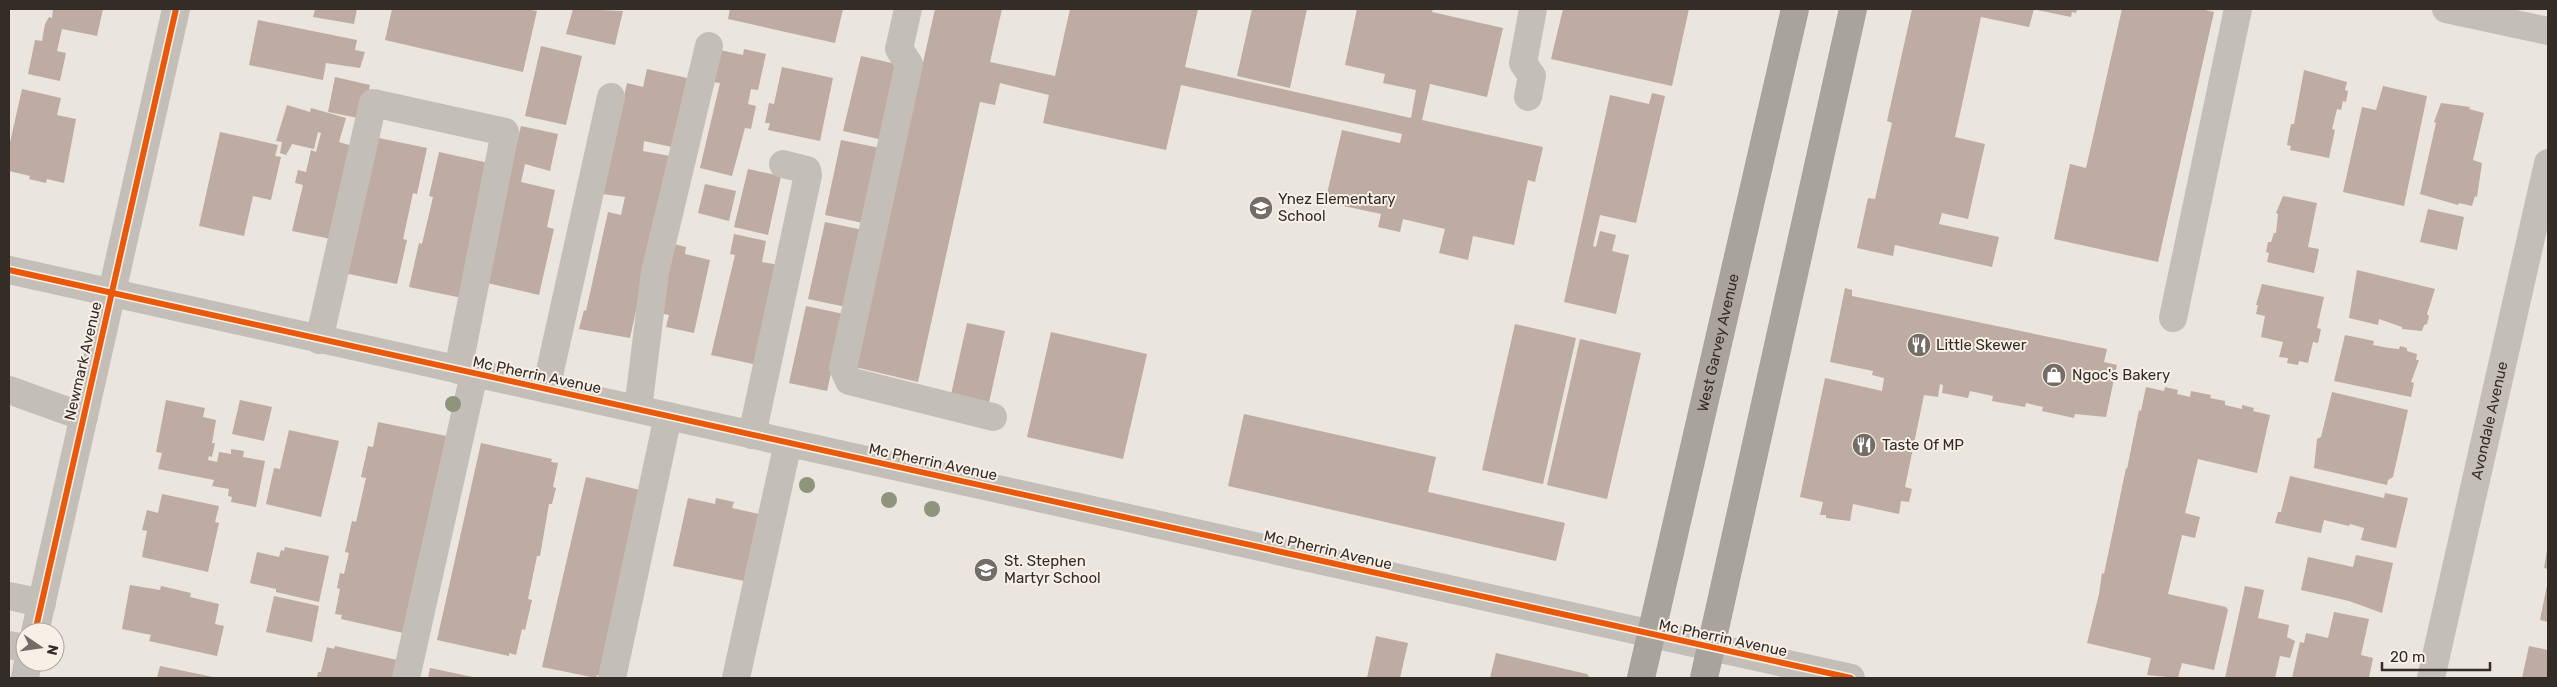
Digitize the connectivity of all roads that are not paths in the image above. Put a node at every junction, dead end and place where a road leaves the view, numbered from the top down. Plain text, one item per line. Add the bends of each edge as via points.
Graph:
1 (176, 9) edge
2 (908, 9) edge
3 (1533, 9) edge
4 (1795, 9) edge
5 (1854, 9) edge
6 (2238, 9) edge
7 (2446, 9) edge
8 (2548, 31) edge
9 (709, 46) dead end
10 (611, 97) dead end
11 (1528, 97) dead end
12 (2548, 163) edge
13 (783, 164) dead end
14 (10, 276) edge
15 (112, 294) junction
16 (2173, 318) dead end
17 (319, 340) junction
18 (466, 372) junction
19 (546, 389) junction
20 (9, 390) edge
21 (638, 410) junction
22 (668, 416) junction
23 (84, 417) junction
24 (993, 417) dead end
25 (752, 435) junction
26 (788, 443) junction
27 (9, 596) edge
28 (42, 603) junction
29 (37, 622) edge
30 (1651, 636) junction
31 (1711, 648) junction
32 (406, 678) edge
33 (612, 678) edge
34 (736, 678) edge
35 (1641, 678) edge
36 (1704, 678) edge
37 (1851, 678) edge
38 (2431, 678) edge

1 - 15 street, Newmark Avenue
2 - 24 street via 899,49 909,64 843,368 849,382
3 - 11 street via 1523,63 1532,76
4 - 30 main road, West Garvey Avenue
5 - 31 main road
6 - 16 street
7 - 8 street
9 - 21 street via 655,272
10 - 19 street
12 - 38 street, Avondale Avenue
13 - 25 street via 807,170 808,175
14 - 15 street, Mc Pherrin Avenue
15 - 17 street, Mc Pherrin Avenue
15 - 23 street, Newmark Avenue
17 - 18 street, Mc Pherrin Avenue
17 - 18 street via 373,103 506,132
18 - 19 street, Mc Pherrin Avenue
18 - 32 street
19 - 21 street, Mc Pherrin Avenue
20 - 23 street
21 - 22 street, Mc Pherrin Avenue
22 - 25 street, Mc Pherrin Avenue
22 - 33 street
23 - 28 street, Newmark Avenue
25 - 26 street, Mc Pherrin Avenue
26 - 30 street, Mc Pherrin Avenue
26 - 34 street
27 - 28 street
28 - 29 street, Newmark Avenue
30 - 31 street, Mc Pherrin Avenue
30 - 35 main road, West Garvey Avenue
31 - 36 main road
31 - 37 street, Mc Pherrin Avenue

